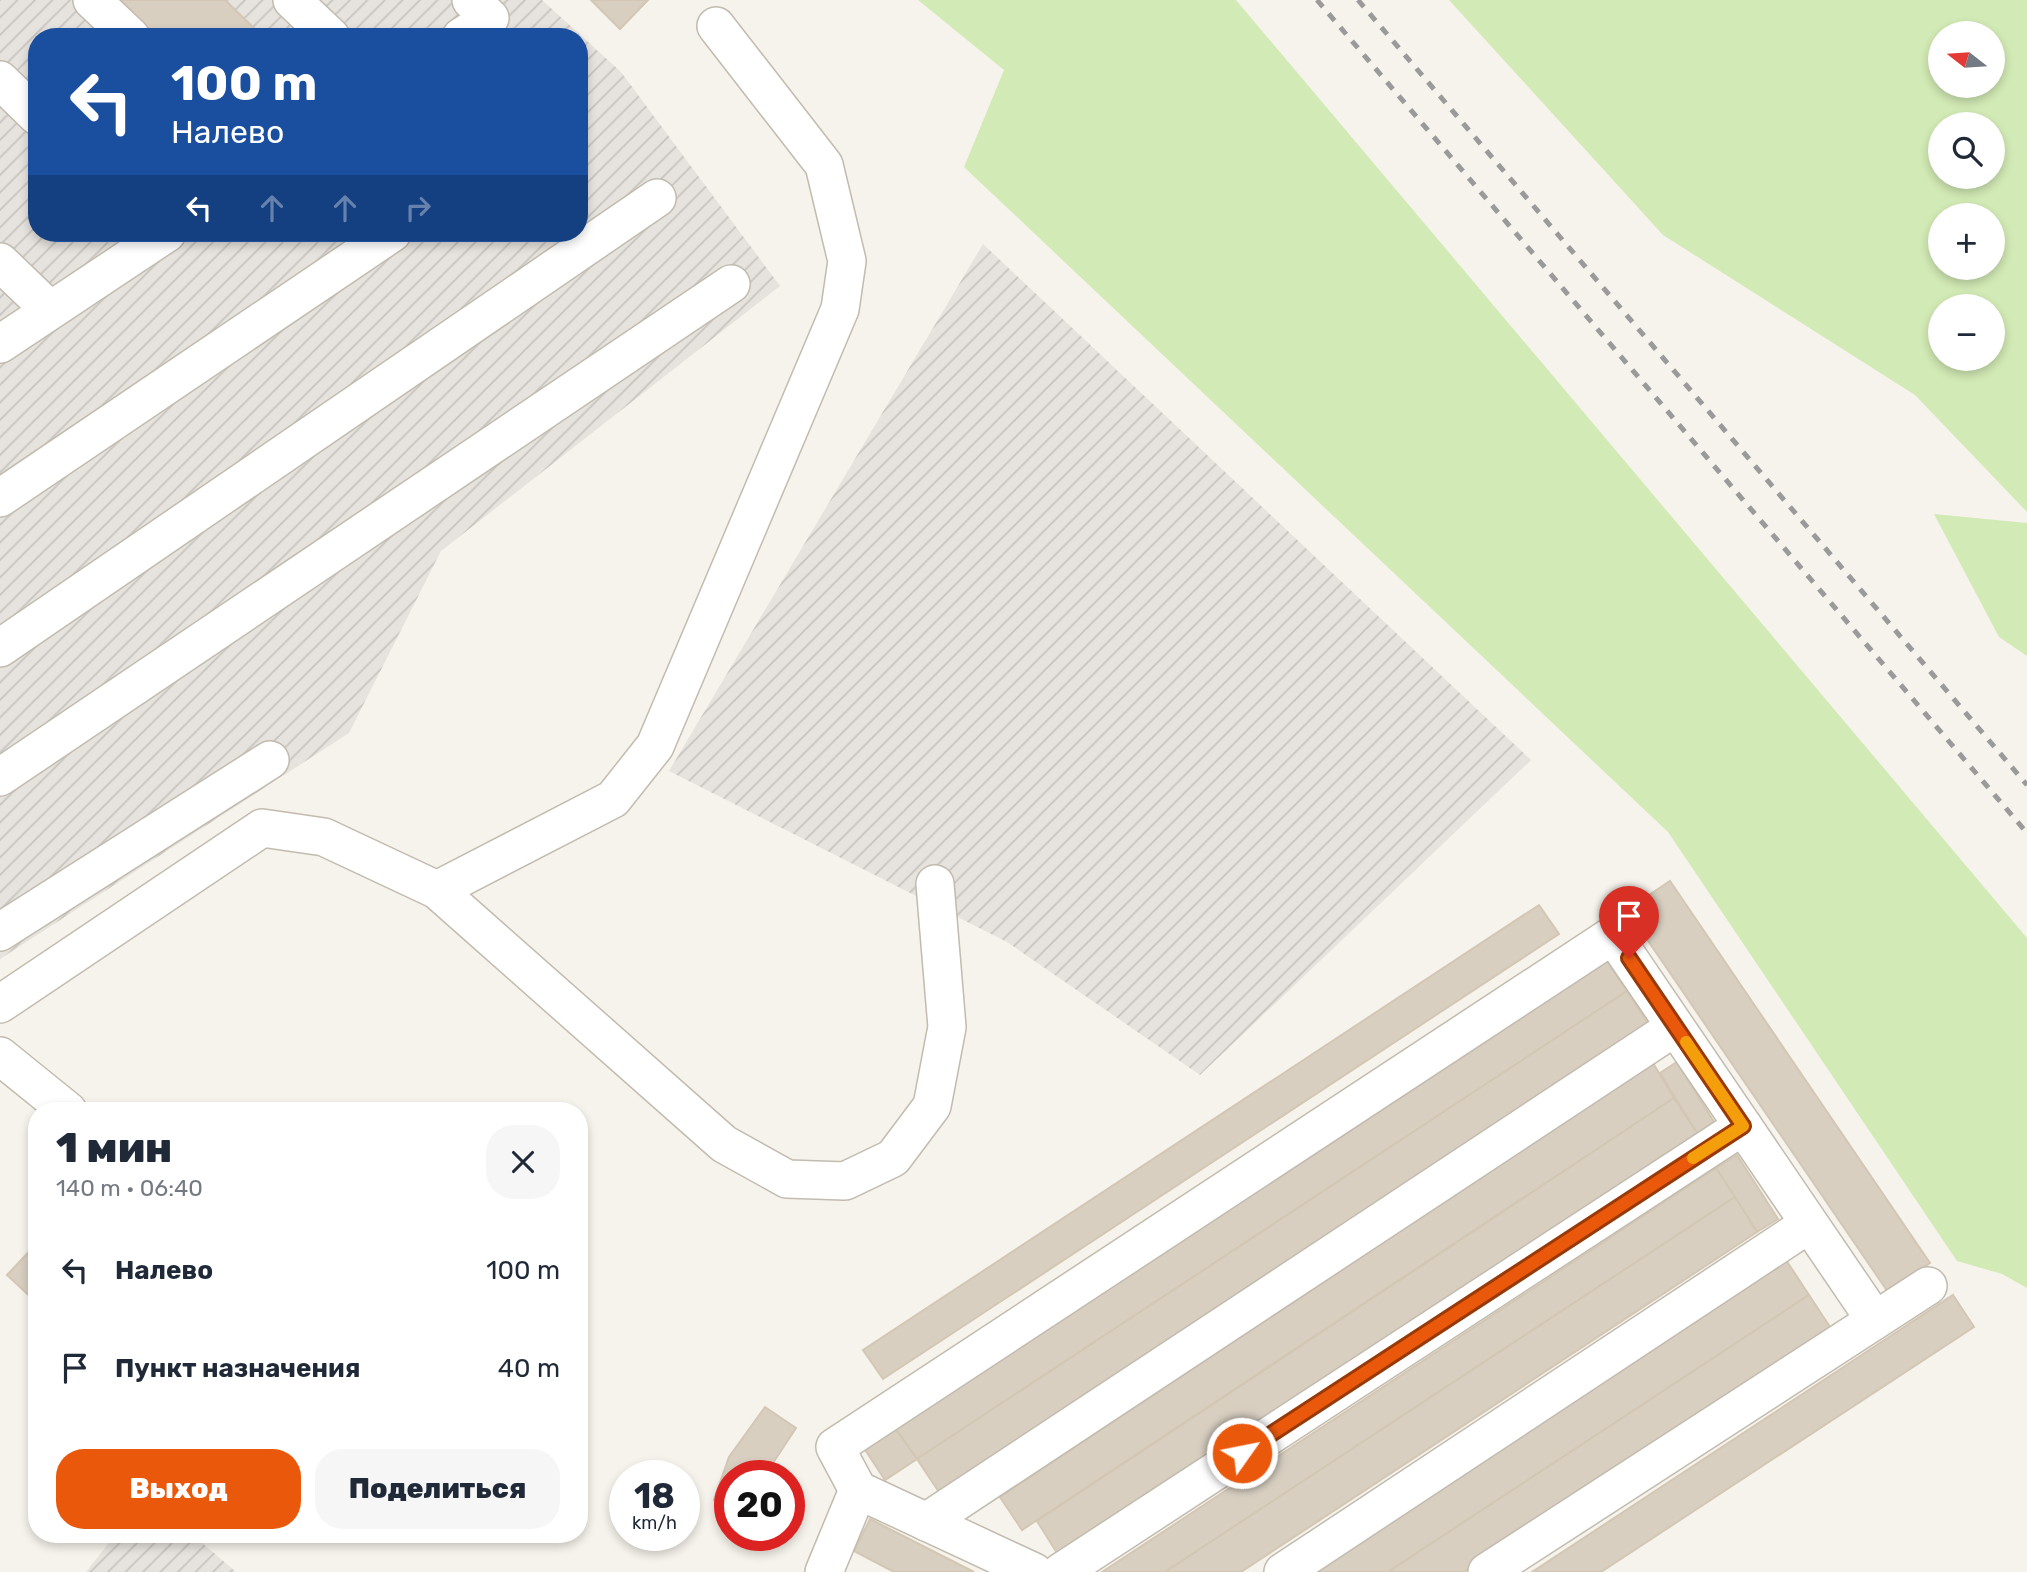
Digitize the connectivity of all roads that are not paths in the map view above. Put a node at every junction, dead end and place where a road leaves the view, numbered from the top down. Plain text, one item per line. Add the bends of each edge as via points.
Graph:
1 (92, 0) edge
2 (292, 0) edge
3 (471, 0) edge
4 (716, 26) dead end
5 (122, 28) edge
6 (322, 28) edge
7 (475, 28) edge
8 (0, 80) edge
9 (28, 107) edge
10 (657, 198) dead end
11 (150, 242) edge
12 (379, 242) edge
13 (0, 262) edge
14 (731, 284) dead end
15 (50, 310) junction
16 (0, 344) edge
17 (0, 498) edge
18 (0, 648) edge
19 (270, 760) dead end
20 (0, 778) edge
21 (935, 884) dead end
22 (437, 890) junction
23 (0, 932) edge
24 (0, 1004) edge
25 (1675, 1027) junction
26 (0, 1056) edge
27 (57, 1102) edge
28 (1743, 1126) junction
29 (1809, 1224) junction
30 (1928, 1286) dead end
31 (1875, 1321) junction
32 (858, 1490) junction
33 (926, 1522) junction
34 (824, 1572) edge
35 (1034, 1572) edge
36 (1061, 1572) edge
37 (1283, 1572) edge
38 (1487, 1572) edge

1 - 5 lane
2 - 6 lane
3 - 7 lane via 490,18
4 - 22 lane via 824,164 847,261 840,309 655,746 613,799
8 - 9 lane
10 - 18 lane
11 - 15 lane
12 - 17 lane
13 - 15 lane
14 - 20 lane
15 - 16 lane
19 - 23 lane
21 - 22 lane via 947,1027 933,1106 893,1158 845,1181 787,1179 724,1144
22 - 24 lane via 324,837 262,828
25 - 28 lane
25 - 32 lane via 1613,935 835,1447
25 - 33 lane
26 - 27 lane
28 - 29 lane
28 - 36 lane
29 - 31 lane
29 - 37 lane
30 - 31 lane
31 - 38 lane
32 - 33 lane
32 - 34 lane
33 - 35 lane

